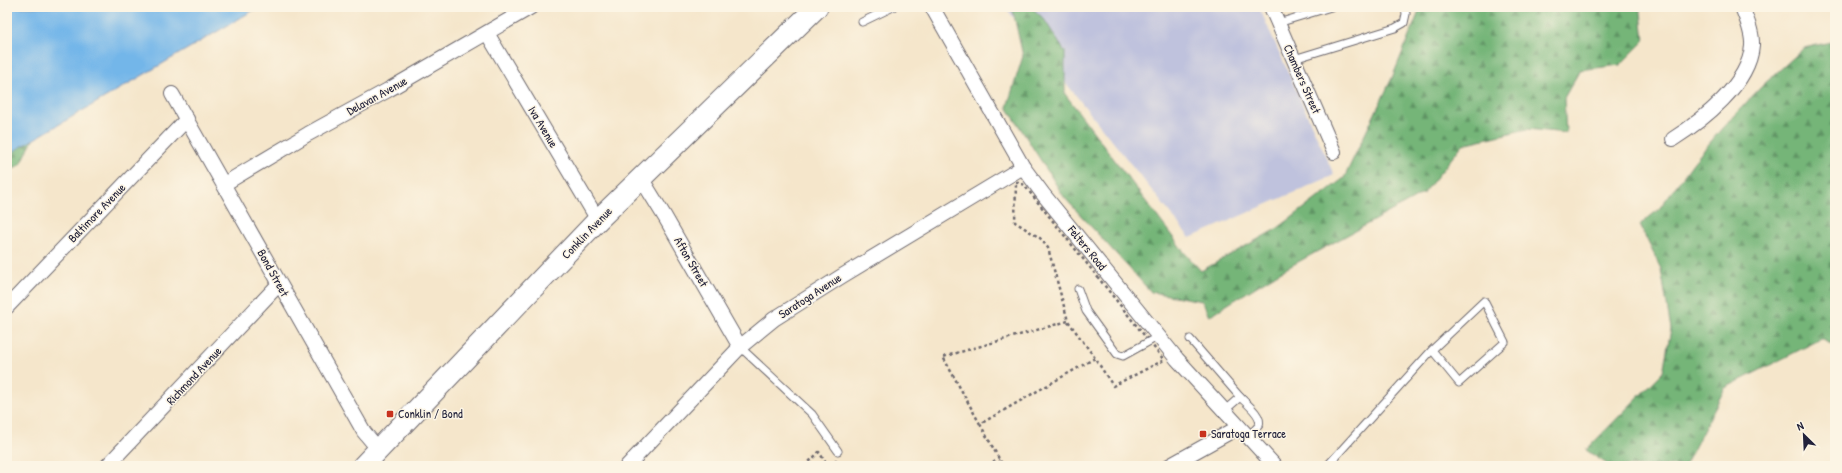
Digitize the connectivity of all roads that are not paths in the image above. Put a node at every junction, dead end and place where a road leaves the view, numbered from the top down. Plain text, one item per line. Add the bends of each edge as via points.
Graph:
1 (531, 7) edge
2 (817, 7) edge
3 (893, 7) edge
4 (932, 7) edge
5 (1271, 7) edge
6 (1331, 7) edge
7 (1405, 7) edge
8 (1742, 7) edge
9 (862, 22) dead end
10 (1278, 23) junction
11 (487, 33) junction
12 (1294, 59) junction
13 (172, 94) dead end
14 (187, 120) junction
15 (1673, 139) dead end
16 (1334, 152) dead end
17 (1024, 167) junction
18 (641, 178) junction
19 (224, 184) junction
20 (598, 220) junction
21 (279, 284) junction
22 (1078, 289) dead end
23 (7, 307) edge
24 (1158, 336) junction
25 (1190, 339) dead end
26 (740, 347) junction
27 (1432, 350) junction
28 (1240, 397) junction
29 (1224, 410) junction
30 (1243, 432) junction
31 (379, 450) junction
32 (838, 451) dead end
33 (108, 466) edge
34 (364, 466) edge
35 (627, 466) edge
36 (1169, 466) edge
37 (1275, 466) edge
38 (1327, 466) edge

1 - 11 street, Delavan Avenue
2 - 18 main road, Conklin Avenue
3 - 9 lane
4 - 17 street, Felters Road
5 - 10 street, Chambers Street
6 - 10 lane
7 - 12 lane via 1404,23 1395,28
8 - 15 street via 1752,44 1750,57 1738,82 1691,128
10 - 12 street, Chambers Street
11 - 19 street, Delavan Avenue
11 - 20 street, Iva Avenue
12 - 16 street, Chambers Street
13 - 14 street, Bond Street
14 - 19 street, Bond Street
14 - 23 street, Baltimore Avenue
17 - 24 street, Felters Road via 1042,194
17 - 26 street, Saratoga Avenue via 774,319
18 - 20 main road, Conklin Avenue
18 - 26 street, Afton Street
19 - 21 street, Bond Street
20 - 31 main road, Conklin Avenue
21 - 31 street, Bond Street via 364,432
21 - 33 street, Richmond Avenue
22 - 24 lane via 1086,311 1116,354 1124,356
24 - 29 street, Felters Road
25 - 28 lane
26 - 32 lane via 812,414
26 - 35 street, Saratoga Avenue
27 - 27 lane via 1484,301 1505,342 1459,383
27 - 38 lane
28 - 29 lane
28 - 30 lane via 1260,421 1258,425
29 - 30 street, Felters Road
30 - 36 street
30 - 37 street, Felters Road
31 - 34 main road, Conklin Avenue

